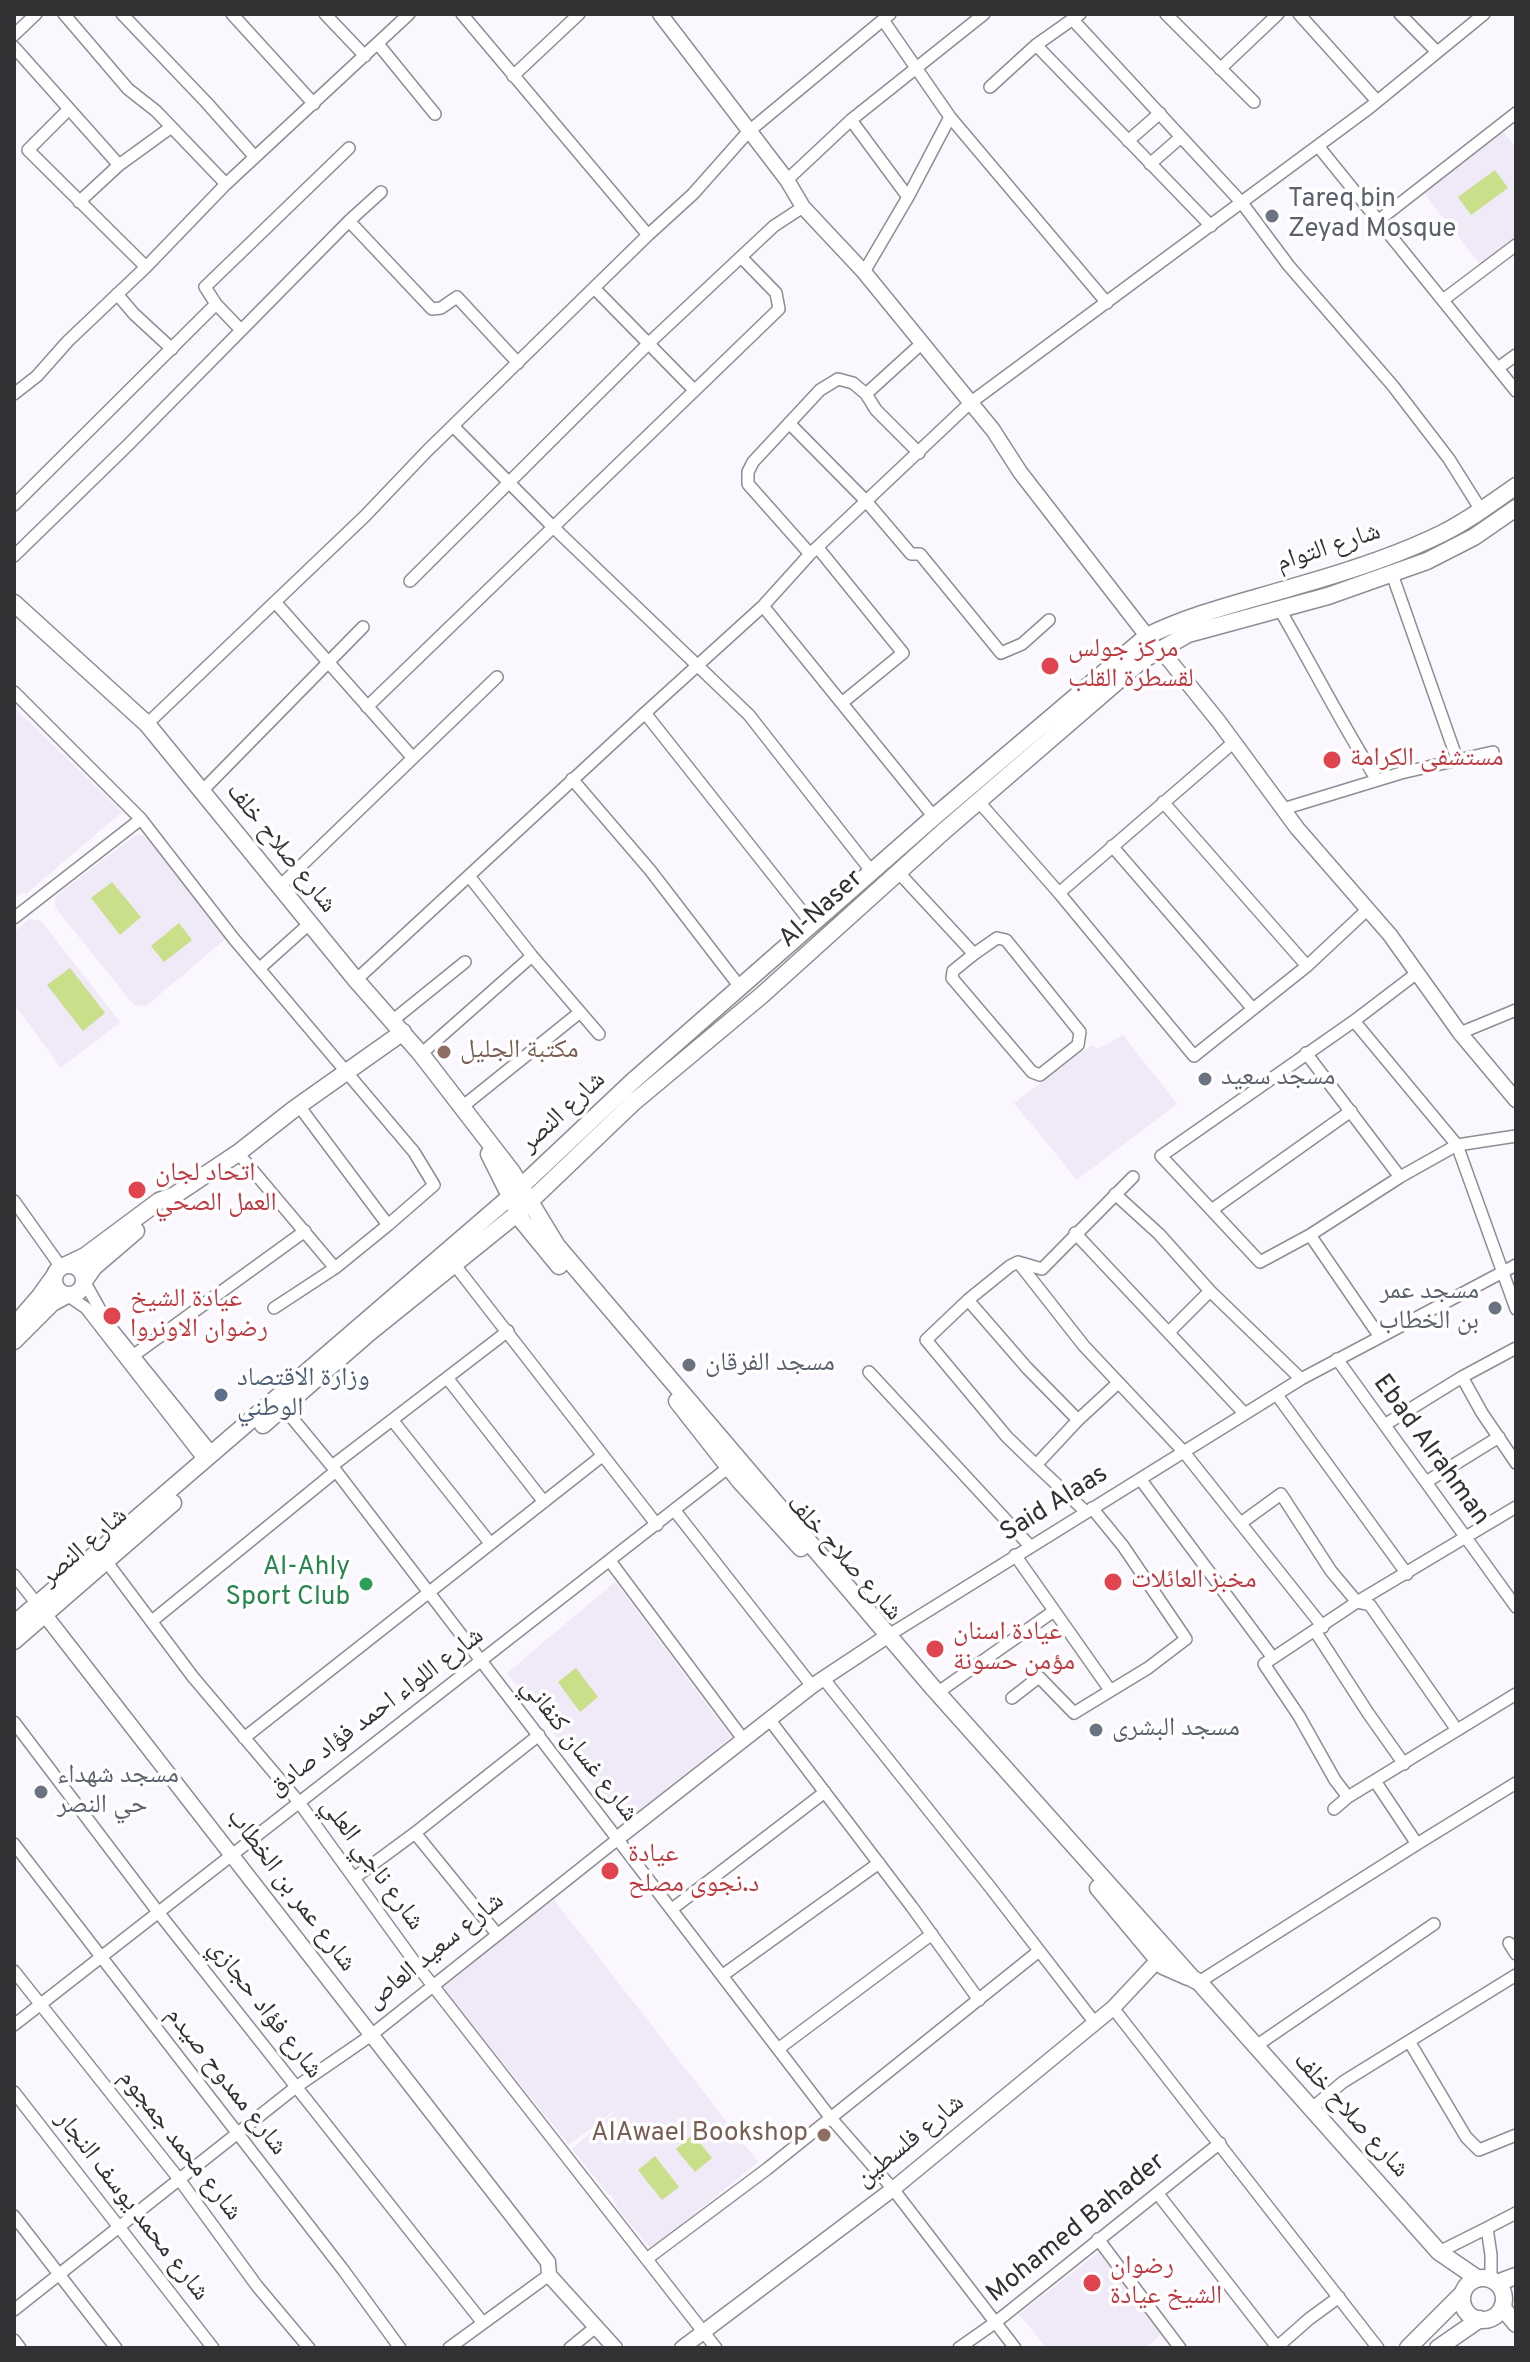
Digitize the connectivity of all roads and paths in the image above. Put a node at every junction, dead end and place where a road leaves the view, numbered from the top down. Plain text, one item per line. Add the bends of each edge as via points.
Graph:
1 (36, 14) edge
2 (64, 14) edge
3 (122, 14) edge
4 (232, 14) edge
5 (325, 14) edge
6 (409, 14) edge
7 (462, 14) edge
8 (579, 14) edge
9 (660, 14) edge
10 (984, 14) edge
11 (1166, 14) edge
12 (1278, 14) edge
13 (1299, 14) edge
14 (1400, 14) edge
15 (1484, 14) edge
16 (886, 17) edge
17 (1076, 17) edge
18 (14, 35) edge
19 (378, 44) junction
20 (1036, 45) junction
21 (14, 47) edge
22 (1437, 52) junction
23 (365, 56) junction
24 (916, 68) junction
25 (1220, 69) junction
26 (513, 76) junction
27 (990, 87) dead end
28 (1377, 101) junction
29 (1254, 102) dead end
30 (314, 104) junction
31 (68, 110) junction
32 (1160, 113) junction
33 (1516, 113) edge
34 (435, 114) dead end
35 (950, 117) junction
36 (851, 120) junction
37 (170, 128) junction
38 (748, 132) junction
39 (1181, 137) junction
40 (1128, 141) junction
41 (1318, 146) junction
42 (349, 148) dead end
43 (255, 157) junction
44 (1150, 164) junction
45 (119, 165) junction
46 (787, 180) junction
47 (226, 184) junction
48 (381, 192) dead end
49 (908, 197) junction
50 (79, 202) junction
51 (1242, 203) junction
52 (803, 207) junction
53 (1379, 220) junction
54 (349, 221) junction
55 (1211, 226) junction
56 (648, 235) junction
57 (1516, 245) edge
58 (741, 257) junction
59 (146, 267) junction
60 (864, 272) junction
61 (595, 289) junction
62 (117, 294) junction
63 (1443, 300) junction
64 (1107, 303) junction
65 (216, 304) junction
66 (241, 330) junction
67 (649, 343) junction
68 (921, 344) junction
69 (172, 349) junction
70 (1516, 355) edge
71 (518, 363) junction
72 (1498, 368) junction
73 (694, 390) junction
74 (1516, 391) edge
75 (14, 394) edge
76 (866, 394) junction
77 (970, 403) junction
78 (789, 423) junction
79 (453, 426) junction
80 (919, 453) junction
81 (510, 481) junction
82 (1516, 486) edge
83 (866, 501) junction
84 (14, 505) edge
85 (1516, 508) edge
86 (1481, 510) junction
87 (552, 526) junction
88 (814, 551) junction
89 (14, 556) edge
90 (1392, 574) junction
91 (410, 581) dead end
92 (275, 602) junction
93 (14, 603) edge
94 (763, 606) junction
95 (1280, 610) junction
96 (1049, 620) dead end
97 (363, 627) dead end
98 (1147, 636) junction
99 (1161, 650) junction
100 (327, 663) junction
101 (698, 666) junction
102 (497, 677) dead end
103 (14, 692) edge
104 (843, 702) junction
105 (367, 707) junction
106 (645, 713) junction
107 (147, 724) junction
108 (1234, 742) junction
109 (1493, 752) dead end
110 (413, 758) junction
111 (1457, 759) junction
112 (572, 779) junction
113 (1377, 780) junction
114 (202, 791) junction
115 (979, 802) junction
116 (1163, 802) junction
117 (1283, 809) junction
118 (934, 817) junction
119 (141, 819) junction
120 (1112, 846) junction
121 (872, 872) junction
122 (899, 873) junction
123 (469, 876) junction
124 (279, 887) junction
125 (1059, 893) junction
126 (1368, 909) junction
127 (14, 918) edge
128 (309, 924) junction
129 (812, 924) junction
130 (974, 954) junction
131 (532, 956) junction
132 (465, 962) dead end
133 (1307, 966) junction
134 (260, 968) junction
135 (1417, 973) junction
136 (356, 980) junction
137 (740, 987) junction
138 (1253, 1009) junction
139 (1516, 1010) edge
140 (579, 1013) junction
141 (1354, 1021) junction
142 (397, 1027) junction
143 (1460, 1033) junction
144 (599, 1034) dead end
145 (1306, 1053) junction
146 (421, 1054) junction
147 (346, 1071) junction
148 (1516, 1100) edge
149 (299, 1106) junction
150 (462, 1107) junction
151 (1351, 1111) junction
152 (1516, 1136) edge
153 (1457, 1145) junction
154 (238, 1153) junction
155 (1133, 1177) dead end
156 (1400, 1177) junction
157 (1115, 1194) junction
158 (175, 1195) junction
159 (520, 1199) junction
160 (14, 1201) edge
161 (1213, 1209) junction
162 (388, 1225) junction
163 (305, 1231) junction
164 (1075, 1233) junction
165 (1310, 1235) junction
166 (1018, 1262) junction
167 (454, 1264) junction
168 (1516, 1265) edge
169 (335, 1268) junction
170 (61, 1269) junction
171 (1501, 1271) junction
172 (84, 1281) junction
173 (1210, 1291) junction
174 (67, 1295) junction
175 (968, 1300) junction
176 (274, 1308) dead end
177 (1516, 1309) edge
178 (14, 1326) edge
179 (508, 1331) junction
180 (1169, 1332) junction
181 (1380, 1337) junction
182 (14, 1341) edge
183 (1516, 1348) edge
184 (134, 1355) junction
185 (1337, 1359) junction
186 (869, 1372) dead end
187 (1462, 1377) junction
188 (448, 1379) junction
189 (1301, 1379) junction
190 (1118, 1383) junction
191 (1277, 1395) junction
192 (283, 1407) junction
193 (1244, 1413) junction
194 (1078, 1420) junction
195 (393, 1421) junction
196 (1386, 1424) junction
197 (1499, 1437) junction
198 (1183, 1451) junction
199 (602, 1456) junction
200 (209, 1458) junction
201 (1516, 1463) edge
202 (1036, 1465) junction
203 (729, 1467) junction
204 (334, 1469) junction
205 (1141, 1480) junction
206 (1426, 1482) junction
207 (544, 1502) junction
208 (1516, 1507) edge
209 (1089, 1509) junction
210 (675, 1511) junction
211 (1241, 1523) junction
212 (657, 1525) junction
213 (1466, 1538) junction
214 (490, 1543) junction
215 (1030, 1546) junction
216 (1015, 1555) junction
217 (106, 1561) junction
218 (610, 1561) junction
219 (1407, 1574) junction
220 (14, 1575) edge
221 (428, 1593) junction
222 (1357, 1602) junction
223 (1515, 1603) edge
224 (42, 1609) junction
225 (1054, 1611) junction
226 (152, 1621) junction
227 (14, 1624) edge
228 (1319, 1629) junction
229 (885, 1637) junction
230 (14, 1641) edge
231 (1273, 1658) junction
232 (481, 1661) junction
233 (817, 1682) junction
234 (1110, 1690) junction
235 (937, 1693) junction
236 (1516, 1694) edge
237 (1012, 1698) dead end
238 (769, 1719) junction
239 (14, 1722) edge
240 (1457, 1730) junction
241 (539, 1735) junction
242 (244, 1738) junction
243 (743, 1739) junction
244 (1404, 1764) junction
245 (1375, 1781) junction
246 (1516, 1783) edge
247 (825, 1792) junction
248 (1348, 1797) junction
249 (298, 1801) junction
250 (1334, 1809) dead end
251 (415, 1833) junction
252 (621, 1836) junction
253 (14, 1844) edge
254 (1417, 1844) junction
255 (229, 1855) junction
256 (879, 1863) junction
257 (354, 1878) junction
258 (672, 1909) junction
259 (158, 1912) junction
260 (1434, 1924) dead end
261 (497, 1934) junction
262 (932, 1934) junction
263 (1039, 1951) junction
264 (100, 1957) junction
265 (1158, 1960) junction
266 (14, 1971) edge
267 (723, 1975) junction
268 (1516, 1975) edge
269 (1196, 1981) junction
270 (432, 1984) junction
271 (979, 2000) junction
272 (40, 2005) junction
273 (1113, 2008) junction
274 (1095, 2023) junction
275 (14, 2025) edge
276 (370, 2036) junction
277 (1409, 2041) junction
278 (1256, 2046) junction
279 (778, 2049) junction
280 (296, 2087) junction
281 (14, 2092) edge
282 (1311, 2109) junction
283 (830, 2117) junction
284 (237, 2134) junction
285 (1516, 2135) edge
286 (1220, 2143) junction
287 (179, 2179) junction
288 (893, 2189) junction
289 (1158, 2194) junction
290 (1516, 2213) edge
291 (14, 2216) edge
292 (116, 2227) junction
293 (1487, 2228) junction
294 (1098, 2239) junction
295 (1439, 2252) junction
296 (648, 2258) junction
297 (59, 2275) junction
298 (549, 2275) junction
299 (1516, 2276) edge
300 (1488, 2280) junction
301 (1463, 2293) junction
302 (1339, 2297) junction
303 (1507, 2300) edge
304 (14, 2310) edge
305 (1480, 2319) junction
306 (996, 2322) junction
307 (483, 2323) junction
308 (1516, 2324) edge
309 (597, 2326) junction
310 (702, 2332) junction
311 (14, 2340) edge
312 (20, 2348) edge
313 (116, 2348) edge
314 (213, 2348) edge
315 (309, 2348) edge
316 (400, 2348) edge
317 (449, 2348) edge
318 (570, 2348) edge
319 (615, 2348) edge
320 (682, 2348) edge
321 (716, 2348) edge
322 (959, 2348) edge
323 (1015, 2348) edge
324 (1180, 2348) edge
325 (1277, 2348) edge
326 (1378, 2348) edge
327 (1408, 2348) edge
328 (1438, 2348) edge

1 - 18 street
2 - 37 street via 128,89
3 - 43 street
4 - 30 street
5 - 23 street
6 - 19 street
7 - 26 street
8 - 26 street
9 - 38 street
10 - 24 street
11 - 25 street
12 - 25 street
13 - 28 street
14 - 22 street
15 - 22 street
16 - 24 street
16 - 38 street
17 - 20 street
17 - 32 street
19 - 23 street
19 - 34 street
20 - 27 street
20 - 40 street
21 - 31 street
22 - 28 street
23 - 30 street
24 - 35 street
24 - 36 street
25 - 29 street
26 - 56 street
28 - 41 street
30 - 43 street
31 - 45 street
31 - 50 street via 28,150
32 - 39 street
32 - 40 street
33 - 53 street
35 - 49 street
35 - 64 street
36 - 46 street
36 - 49 street
37 - 45 street
37 - 47 street
38 - 46 street
38 - 56 street
39 - 44 street
39 - 51 street
40 - 44 street
41 - 51 street
41 - 53 street
42 - 65 street via 205,287
43 - 47 street
44 - 55 street
45 - 50 street
46 - 52 street
47 - 59 street
48 - 54 street
49 - 60 street
50 - 59 street
51 - 55 street
51 - 86 street via 1393,386
52 - 58 street
52 - 60 street
53 - 63 street
54 - 66 street
54 - 71 street via 432,309 457,297
55 - 64 street
56 - 61 street
57 - 63 street
58 - 67 street
58 - 73 street via 776,293 779,309
59 - 62 street
60 - 68 street
61 - 67 street
61 - 71 street
62 - 69 street
62 - 75 street
63 - 72 street
64 - 77 street
65 - 66 street
65 - 69 street
66 - 89 street
67 - 73 street
67 - 81 street
68 - 76 street
68 - 77 street
69 - 84 street
70 - 72 street
71 - 79 street
72 - 74 street
73 - 87 street
76 - 78 street via 838,379
76 - 80 street
77 - 80 street
77 - 98 street
78 - 83 street
78 - 88 street via 753,462 748,484
79 - 81 street
79 - 92 street
80 - 83 street
81 - 87 street
81 - 91 street
82 - 86 main road, شارع التوام
83 - 88 street
83 - 96 street via 911,554 920,554 1001,653 1022,644
85 - 90 main road, شارع التوام via 1459,545
86 - 98 main road, شارع التوام via 1421,544 1187,618
87 - 101 street
87 - 105 street
88 - 94 street
88 - 104 street via 903,653
90 - 95 main road, شارع التوام
90 - 111 street
92 - 100 street
92 - 107 street
93 - 107 main road, شارع صلاح خلف
94 - 101 street
94 - 104 street
95 - 99 main road, شارع التوام via 1188,634
95 - 113 street
97 - 100 street
98 - 99 street
98 - 118 main road, شارع النصر
99 - 108 street
99 - 115 main road, Al-Naser via 1141,661
100 - 105 street
100 - 114 street
101 - 106 street
101 - 121 street via 749,715
102 - 110 street
103 - 119 street
104 - 118 street
105 - 110 street
106 - 112 street
106 - 129 street
107 - 114 main road, شارع صلاح خلف
108 - 116 street
108 - 117 street
109 - 111 street
110 - 124 street
111 - 113 street
112 - 123 street
112 - 137 street
113 - 117 street
114 - 124 main road, شارع صلاح خلف
115 - 122 main road, Al-Naser
115 - 125 street
116 - 120 street
116 - 133 street
117 - 126 street
118 - 121 main road, شارع النصر
119 - 127 street
119 - 134 street
120 - 125 street
120 - 138 street
121 - 129 main road, شارع النصر
122 - 130 street
122 - 159 main road, Al-Naser
123 - 131 street
123 - 136 street
124 - 128 main road, شارع صلاح خلف
125 - 138 street via 1194,1056
126 - 133 street
126 - 135 street
128 - 134 street
128 - 136 main road, شارع صلاح خلف
129 - 137 main road, شارع النصر
130 - 130 street via 952,978 1032,1072 1040,1075 1078,1045 1080,1032 1006,940 997,938
131 - 140 street
131 - 146 street
132 - 142 street
133 - 138 street
134 - 147 street
135 - 141 street
135 - 143 street
136 - 142 main road, شارع صلاح خلف
137 - 159 main road, شارع النصر via 633,1081
139 - 143 street
140 - 144 street
140 - 150 street
141 - 145 street
141 - 153 street
142 - 146 main road, شارع صلاح خلف
142 - 147 main road
143 - 148 street
145 - 151 street
145 - 161 street via 1161,1156
146 - 150 main road, شارع صلاح خلف
147 - 149 main road
147 - 162 street via 414,1152 434,1185
149 - 154 main road
149 - 162 street
150 - 159 main road, شارع صلاح خلف
151 - 156 street
151 - 161 street
152 - 153 street
153 - 156 street
153 - 171 street
154 - 158 main road
154 - 163 street
155 - 157 street
156 - 165 street
157 - 164 street
157 - 173 street
158 - 170 main road
158 - 172 main road
159 - 167 main road, شارع النصر
159 - 200 main road, شارع النصر
159 - 203 main road, شارع صلاح خلف via 523,1222
159 - 229 main road, شارع صلاح خلف
160 - 170 street
161 - 165 street via 1260,1262
162 - 169 street
163 - 169 street
163 - 184 street
164 - 166 street via 1042,1269
164 - 180 street
165 - 181 street
166 - 175 street
166 - 190 street
167 - 179 street
167 - 192 main road, شارع النصر
168 - 171 street, Said Alaas
169 - 176 street
170 - 172 main road via 80,1270
170 - 174 main road via 57,1288
170 - 178 main road
171 - 177 street
171 - 181 street, Said Alaas
172 - 174 main road
172 - 184 street via 108,1324
173 - 180 street
173 - 189 street
174 - 182 main road
174 - 200 street via 86,1308
175 - 194 street
175 - 202 street via 926,1340
179 - 188 street
179 - 199 street
180 - 193 street
181 - 185 street, Said Alaas
183 - 187 street
184 - 200 street
185 - 189 street, Said Alaas
185 - 196 street, Ebad Alrahman
186 - 215 street
187 - 196 street
187 - 197 street
188 - 195 street
188 - 207 street
189 - 191 street, Said Alaas
190 - 194 street
190 - 198 street
191 - 193 street, Said Alaas
191 - 219 street
192 - 204 street, شارع غسان كنفاني
192 - 217 main road, شارع النصر
193 - 198 street, Said Alaas
194 - 202 street
195 - 204 street
195 - 214 street
196 - 206 street, Ebad Alrahman
197 - 201 street
197 - 206 street
198 - 205 street, Said Alaas
198 - 211 street
199 - 207 street
199 - 212 street
200 - 224 main road, شارع النصر
202 - 209 street
203 - 210 street, شارع اللواء احمد فؤاد صادق
203 - 229 main road, شارع صلاح خلف
204 - 221 street, شارع غسان كنفاني
204 - 226 street
205 - 209 street, Said Alaas
205 - 231 street
206 - 213 street, Ebad Alrahman
207 - 214 street
208 - 213 street
209 - 215 street, Said Alaas
209 - 234 street via 1123,1546 1186,1639
210 - 212 street, شارع اللواء احمد فؤاد صادق
210 - 233 street
211 - 222 street via 1281,1494
211 - 228 street
212 - 218 street, شارع اللواء احمد فؤاد صادق
213 - 219 street
213 - 223 street, Ebad Alrahman
214 - 221 street
215 - 216 street, Said Alaas
216 - 225 street
216 - 229 street, Said Alaas
217 - 224 main road, شارع النصر
217 - 226 street, شارع ناجي العلي
218 - 232 street, شارع اللواء احمد فؤاد صادق
218 - 243 street
219 - 222 street
220 - 224 street, شارع عمر بن الخطاب
221 - 232 street, شارع غسان كنفاني
221 - 242 street
222 - 228 street
222 - 240 street via 1370,1605
224 - 227 main road, شارع النصر
224 - 230 main road, شارع النصر
224 - 255 street, شارع عمر بن الخطاب
225 - 234 street
225 - 235 street
226 - 242 street, شارع ناجي العلي
228 - 231 street
228 - 244 street
229 - 233 street, شارع سعيد العاص
229 - 235 main road, شارع صلاح خلف
229 - 265 main road, شارع صلاح خلف
231 - 248 street via 1264,1664
232 - 241 street, شارع غسان كنفاني
232 - 249 street, شارع اللواء احمد فؤاد صادق
233 - 238 street, شارع سعيد العاص
233 - 263 street
234 - 237 street via 1074,1713 1039,1677
235 - 269 main road, شارع صلاح خلف
236 - 240 street
238 - 243 street, شارع سعيد العاص
238 - 247 street
239 - 259 street, شارع فؤاد حجازي
240 - 244 street
241 - 251 street
241 - 252 street, شارع غسان كنفاني
242 - 249 street, شارع ناجي العلي
243 - 252 street, شارع سعيد العاص
244 - 245 street
245 - 248 street
245 - 254 street
246 - 254 street
247 - 256 street
247 - 258 street
248 - 250 street
249 - 255 street, شارع اللواء احمد فؤاد صادق
249 - 257 street, شارع ناجي العلي
251 - 257 street
251 - 261 street
252 - 258 street, شارع غسان كنفاني
252 - 261 street, شارع سعيد العاص
253 - 264 street, شارع ممدوح صيدم
254 - 269 street
255 - 259 street, شارع اللواء احمد فؤاد صادق
255 - 276 street, شارع عمر بن الخطاب
256 - 262 street
256 - 267 street
257 - 270 street, شارع ناجي العلي
258 - 267 street, شارع غسان كنفاني
259 - 264 street, شارع اللواء احمد فؤاد صادق
259 - 280 street, شارع فؤاد حجازي
260 - 278 street
261 - 270 street, شارع سعيد العاص
262 - 271 street
262 - 279 street
263 - 271 street
263 - 274 street
264 - 272 street, شارع اللواء احمد فؤاد صادق
264 - 284 street, شارع ممدوح صيدم
265 - 269 main road, شارع صلاح خلف
265 - 273 street, شارع فلسطين
266 - 272 street, شارع محمد جمجوم
267 - 279 street, شارع غسان كنفاني
268 - 277 street
269 - 278 main road, شارع صلاح خلف
270 - 276 street, شارع سعيد العاص
270 - 296 street, شارع ناجي العلي
271 - 283 street
272 - 275 street, شارع اللواء احمد فؤاد صادق
272 - 287 street, شارع محمد جمجوم
273 - 274 street, شارع فلسطين
273 - 286 street
274 - 288 street, شارع فلسطين
276 - 280 street, شارع سعيد العاص
276 - 298 street, شارع عمر بن الخطاب via 548,2262
277 - 282 street
277 - 285 street via 1479,2150
278 - 282 main road, شارع صلاح خلف
279 - 283 street, شارع غسان كنفاني
280 - 284 street, شارع سعيد العاص
280 - 307 street, شارع فؤاد حجازي
281 - 292 street, شارع محمد يوسف النجار
282 - 295 main road, شارع صلاح خلف
283 - 288 street, شارع غسان كنفاني
283 - 296 street
284 - 287 street, شارع سعيد العاص
284 - 316 street, شارع ممدوح صيدم
286 - 289 street, Mohamed Bahader
286 - 302 street
287 - 292 street, شارع سعيد العاص
287 - 315 street, شارع محمد جمجوم
288 - 306 street, شارع غسان كنفاني
288 - 310 street, شارع فلسطين
289 - 294 street, Mohamed Bahader
289 - 325 street
290 - 293 street
291 - 297 street
292 - 297 street, شارع سعيد العاص
292 - 314 street, شارع محمد يوسف النجار
293 - 295 street
293 - 300 street
294 - 306 street, Mohamed Bahader
294 - 324 street
295 - 300 main road, شارع صلاح خلف
296 - 310 street, شارع ناجي العلي
297 - 304 street, شارع سعيد العاص
297 - 313 street
298 - 307 street
298 - 309 street, شارع عمر بن الخطاب
299 - 300 main road
300 - 301 main road via 1471,2281
300 - 303 main road
301 - 305 main road via 1464,2307
301 - 327 main road
302 - 325 street
302 - 326 street
303 - 305 main road via 1494,2317
303 - 308 main road
305 - 328 main road
306 - 322 street, Mohamed Bahader
306 - 323 street, شارع غسان كنفاني
307 - 317 street
309 - 318 street
309 - 319 street, شارع عمر بن الخطاب
310 - 320 street, شارع فلسطين
310 - 321 street, شارع ناجي العلي
311 - 312 street

